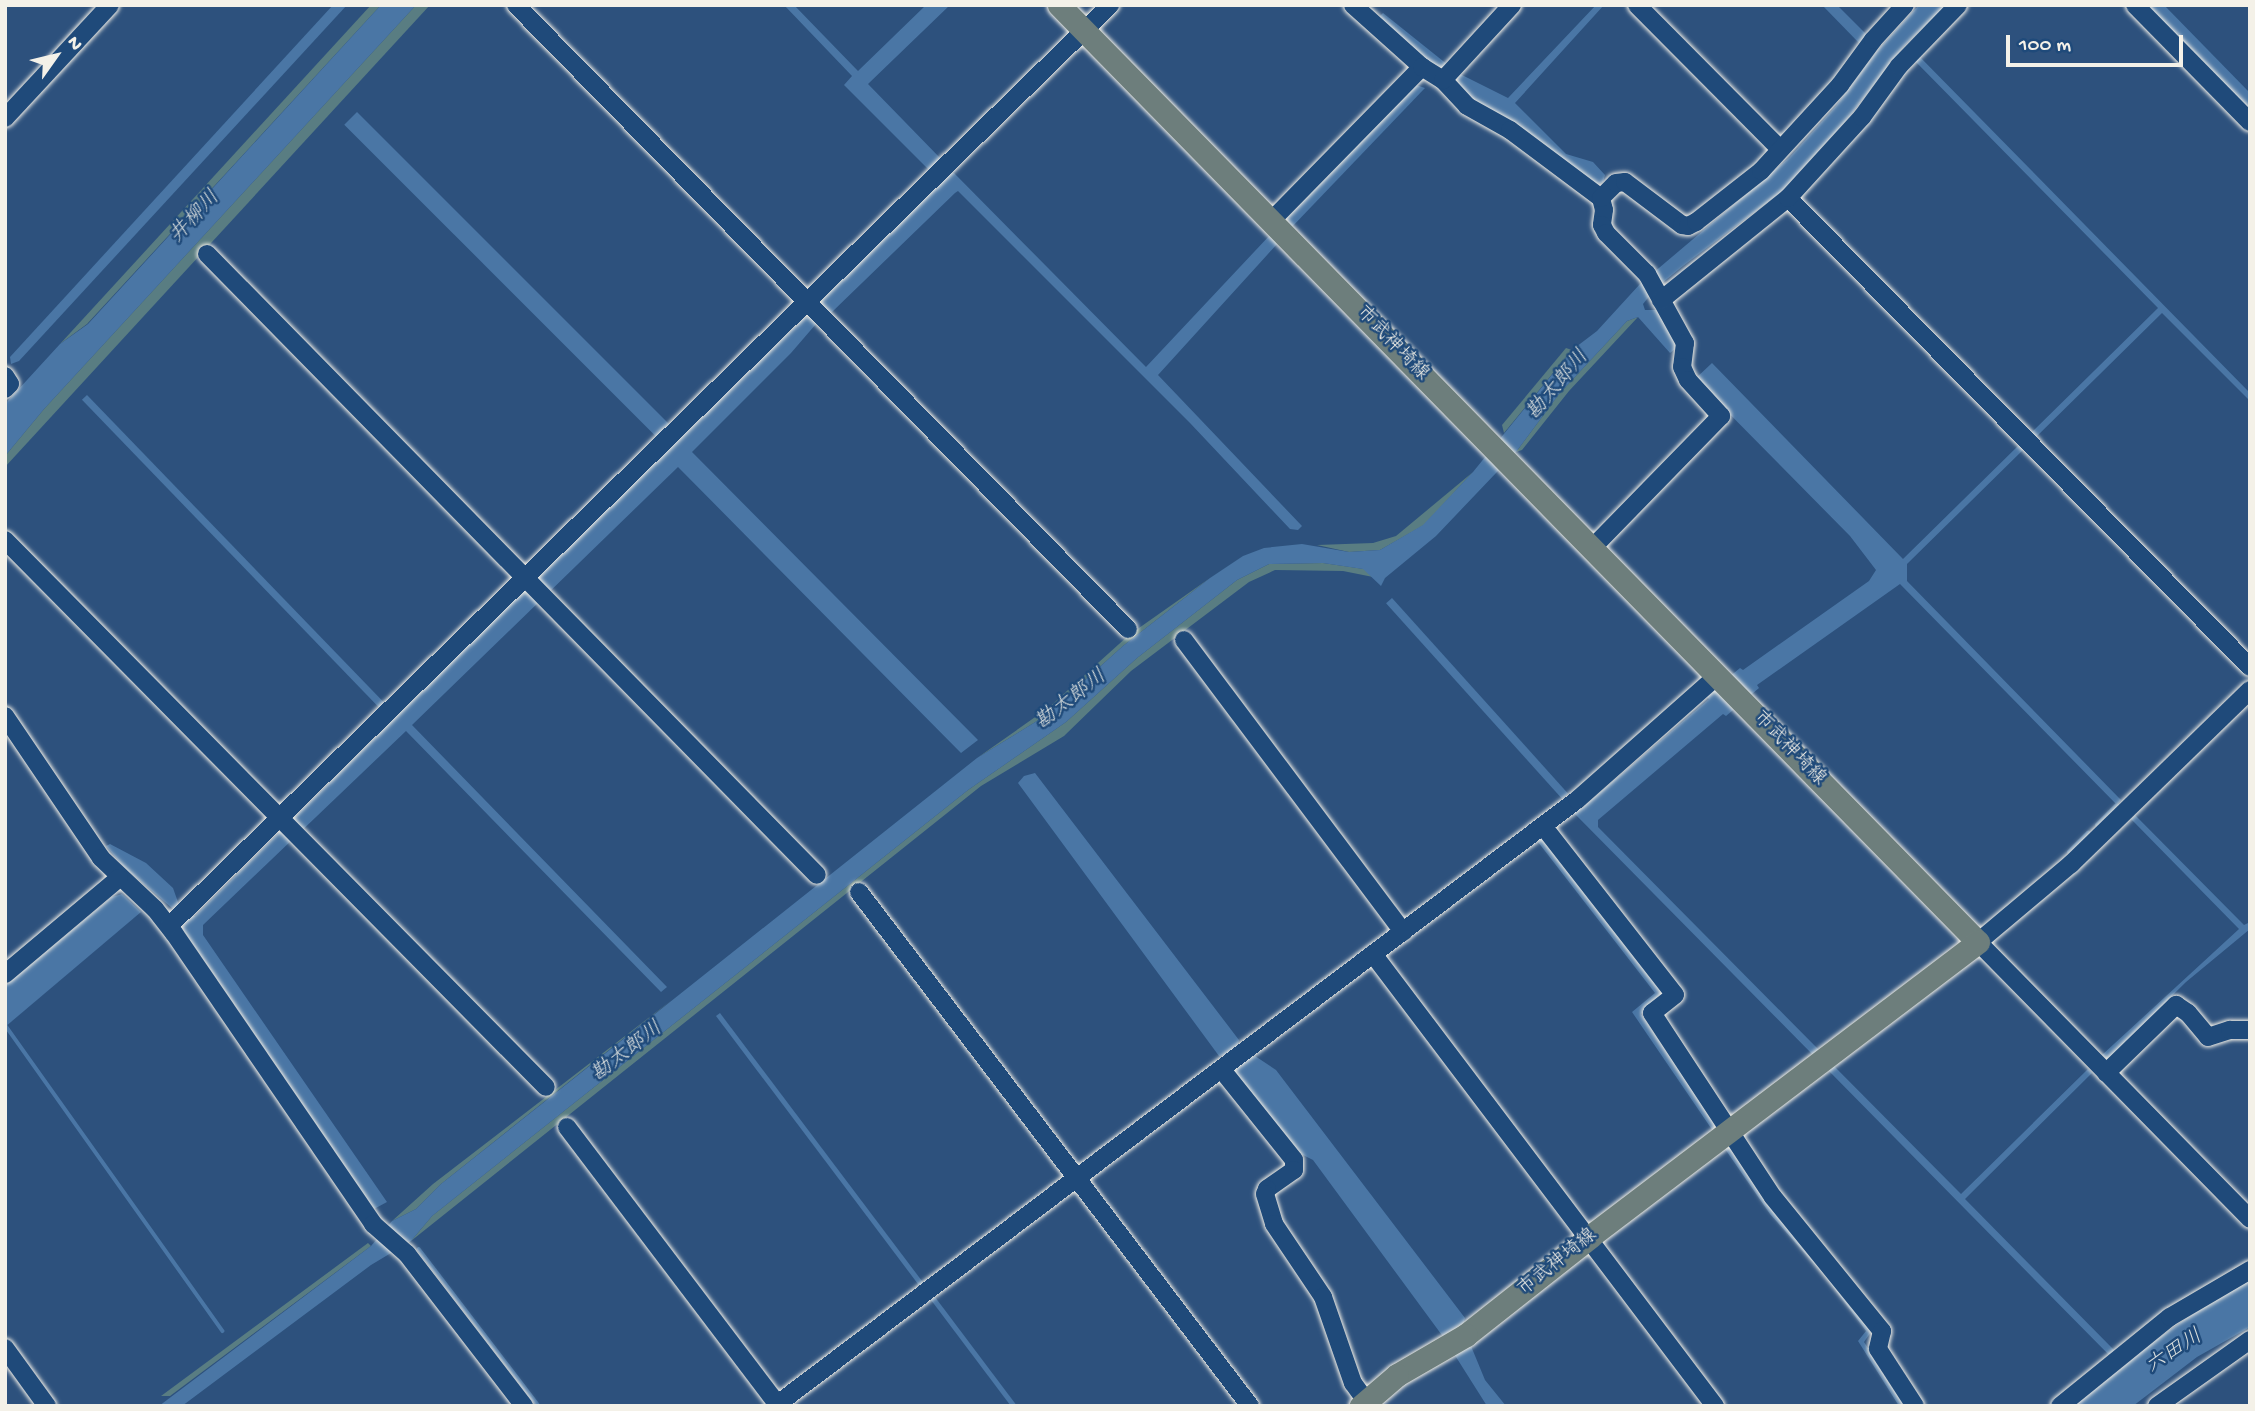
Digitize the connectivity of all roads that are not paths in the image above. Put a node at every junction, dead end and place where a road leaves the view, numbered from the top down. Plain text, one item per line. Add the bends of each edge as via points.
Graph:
1 (110, 5) edge
2 (516, 5) edge
3 (1059, 5) edge
4 (1110, 5) edge
5 (1353, 5) edge
6 (1512, 5) edge
7 (1637, 5) edge
8 (1905, 5) edge
9 (1958, 5) edge
10 (2135, 5) edge
11 (1084, 30) junction
12 (1422, 67) junction
13 (1449, 74) junction
14 (5, 118) edge
15 (2250, 122) edge
16 (1780, 149) junction
17 (1601, 198) junction
18 (1788, 198) junction
19 (1271, 221) junction
20 (208, 254) dead end
21 (1659, 296) junction
22 (809, 305) junction
23 (5, 376) edge
24 (5, 389) edge
25 (5, 540) edge
26 (1592, 548) junction
27 (527, 580) junction
28 (1128, 629) dead end
29 (1184, 640) dead end
30 (2250, 667) edge
31 (1719, 678) junction
32 (2250, 690) edge
33 (5, 716) edge
34 (283, 819) junction
35 (1543, 826) junction
36 (817, 875) dead end
37 (119, 878) junction
38 (859, 892) dead end
39 (178, 917) junction
40 (1403, 932) junction
41 (1978, 942) junction
42 (1373, 954) junction
43 (5, 974) edge
44 (2250, 1030) edge
45 (1233, 1062) junction
46 (2106, 1073) junction
47 (546, 1087) dead end
48 (567, 1127) dead end
49 (1730, 1131) junction
50 (1077, 1178) junction
51 (2250, 1219) edge
52 (1590, 1237) junction
53 (2250, 1270) edge
54 (2250, 1340) edge
55 (5, 1348) edge
56 (1363, 1403) edge
57 (777, 1405) edge
58 (47, 1406) edge
59 (524, 1406) edge
60 (1250, 1406) edge
61 (1715, 1406) edge
62 (1915, 1406) edge
63 (2060, 1406) edge
64 (2157, 1406) edge

1 - 14 street
2 - 22 street
3 - 11 main road, 市武神埼線
4 - 11 street
5 - 12 street
6 - 13 street
7 - 16 street
8 - 16 street
9 - 18 street via 1899,66 1862,117
10 - 15 street
11 - 19 main road, 市武神埼線
11 - 22 street
12 - 13 street
12 - 19 street
13 - 17 street via 1467,106 1510,130
16 - 17 street via 1761,171 1688,226 1625,182 1616,183
17 - 21 street via 1606,233 1647,274
18 - 21 street
18 - 30 street
19 - 26 main road, 市武神埼線
20 - 27 street
21 - 26 street via 1685,342 1682,367 1688,380 1721,416
22 - 27 street
22 - 28 street
23 - 24 street via 10,384
25 - 34 street
26 - 31 main road, 市武神埼線
27 - 34 street
27 - 36 street
29 - 40 street
31 - 35 street
31 - 41 main road, 市武神埼線
32 - 41 street via 2071,864
33 - 37 street
34 - 39 street
34 - 47 street
35 - 40 street
35 - 49 street via 1675,995 1652,1013
37 - 39 street via 155,909
37 - 43 street
38 - 50 street
39 - 59 street via 376,1228 407,1254
40 - 42 street
41 - 46 street
41 - 49 main road, 市武神埼線
42 - 45 street
42 - 52 street
44 - 46 street via 2208,1037 2176,1005
45 - 50 street
45 - 56 street via 1294,1160 1293,1170 1265,1194 1273,1224 1323,1297
46 - 51 street
48 - 57 street
49 - 52 main road, 市武神埼線
49 - 62 street via 1773,1197 1882,1331 1878,1349
50 - 57 street
50 - 60 street
52 - 56 main road, 市武神埼線 via 1458,1340 1397,1375
52 - 61 street
53 - 63 street via 2170,1317
54 - 64 street
55 - 58 street

